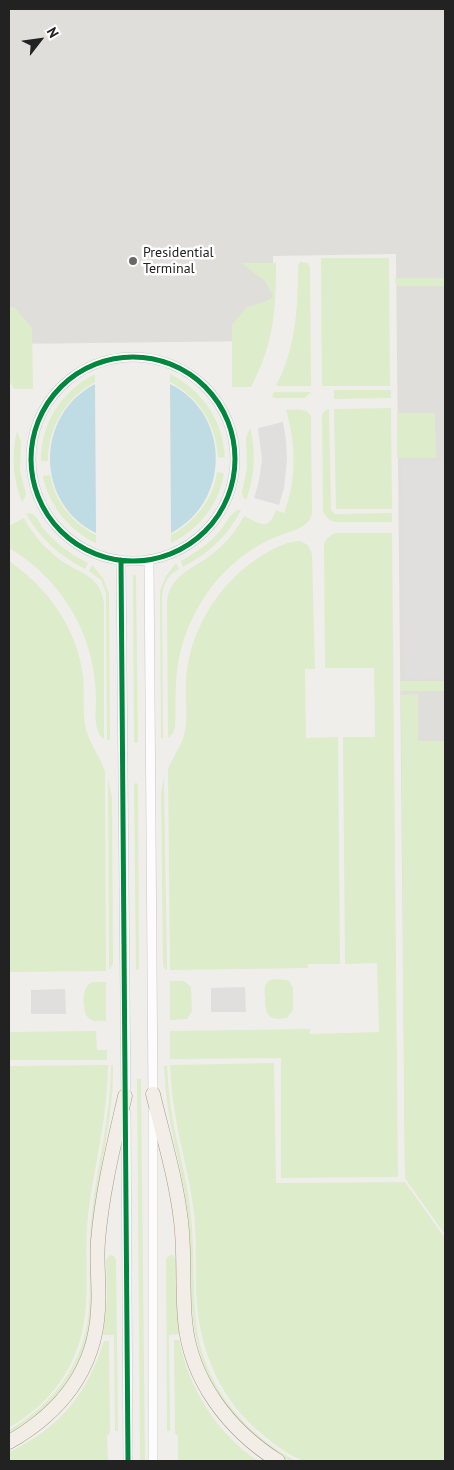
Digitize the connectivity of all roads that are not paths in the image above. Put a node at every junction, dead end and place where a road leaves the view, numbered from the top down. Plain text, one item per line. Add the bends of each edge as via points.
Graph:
1 (121, 560) junction
2 (149, 560) junction
3 (153, 1094) junction
4 (126, 1096) junction
5 (9, 1442) edge
6 (128, 1461) edge
7 (153, 1461) edge
8 (278, 1461) edge

1 - 2 street
1 - 2 street via 82,548 50,519 33,480 31,448 41,412 64,383 95,363 132,356 168,363 200,382 215,398 230,427 235,458 233,480 216,518 184,547
1 - 4 street
2 - 3 street
3 - 7 street
3 - 8 main road via 178,1200 185,1323 190,1353 206,1388 224,1415 244,1436
4 - 5 main road via 103,1199 98,1243 98,1310 87,1360 55,1409
4 - 6 street

